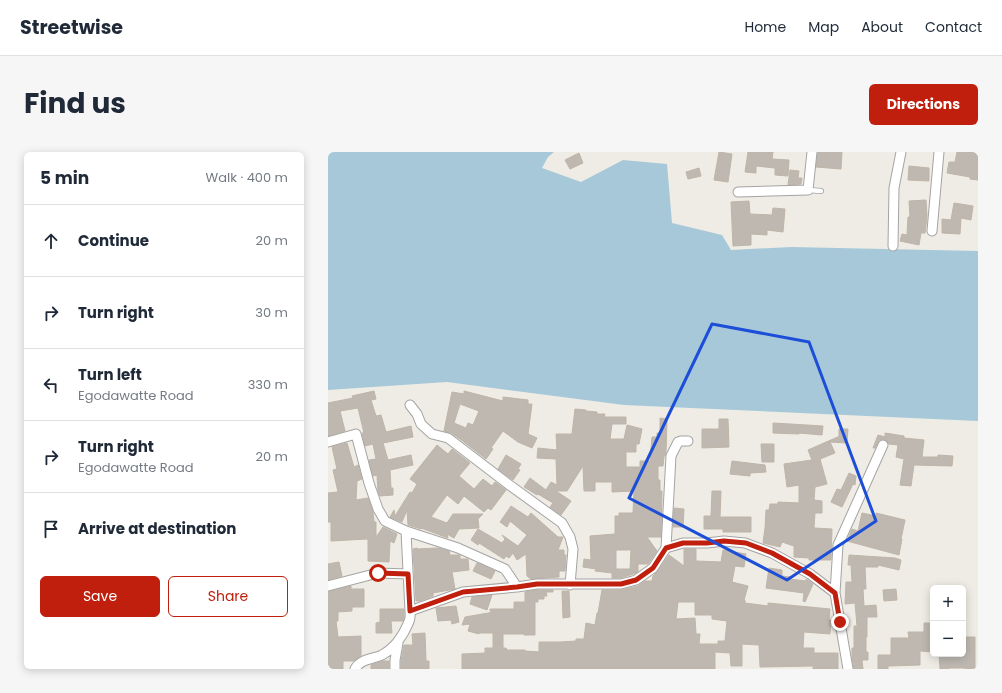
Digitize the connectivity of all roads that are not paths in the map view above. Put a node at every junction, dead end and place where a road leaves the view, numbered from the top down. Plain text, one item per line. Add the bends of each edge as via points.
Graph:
1 (812, 152) edge
2 (901, 152) edge
3 (939, 152) edge
4 (808, 190) junction
5 (821, 191) dead end
6 (738, 192) dead end
7 (932, 231) dead end
8 (893, 246) dead end
9 (410, 405) dead end
10 (688, 441) dead end
11 (328, 442) edge
12 (883, 445) dead end
13 (406, 531) junction
14 (666, 548) junction
15 (408, 574) junction
16 (570, 585) junction
17 (328, 586) edge
18 (517, 587) junction
19 (835, 593) junction
20 (410, 611) junction
21 (398, 643) junction
22 (355, 669) edge
23 (395, 669) edge
24 (848, 669) edge

1 - 4 street
2 - 8 street via 894,188
3 - 7 street
4 - 5 lane
4 - 6 street
9 - 16 street via 421,424 432,434 448,438 562,523 573,549
10 - 14 street via 678,442 671,456
11 - 13 street via 356,434 369,483 384,521
12 - 19 street via 838,545
13 - 15 street
13 - 18 street via 458,548 505,569
14 - 16 street via 653,568 636,580 621,584
14 - 19 street via 683,543 746,543 772,553 810,574
15 - 17 street via 378,573
15 - 20 street
16 - 18 street via 537,584
18 - 20 street via 463,592
19 - 24 street
20 - 21 street via 411,618
21 - 22 street via 382,655 363,661
21 - 23 street

